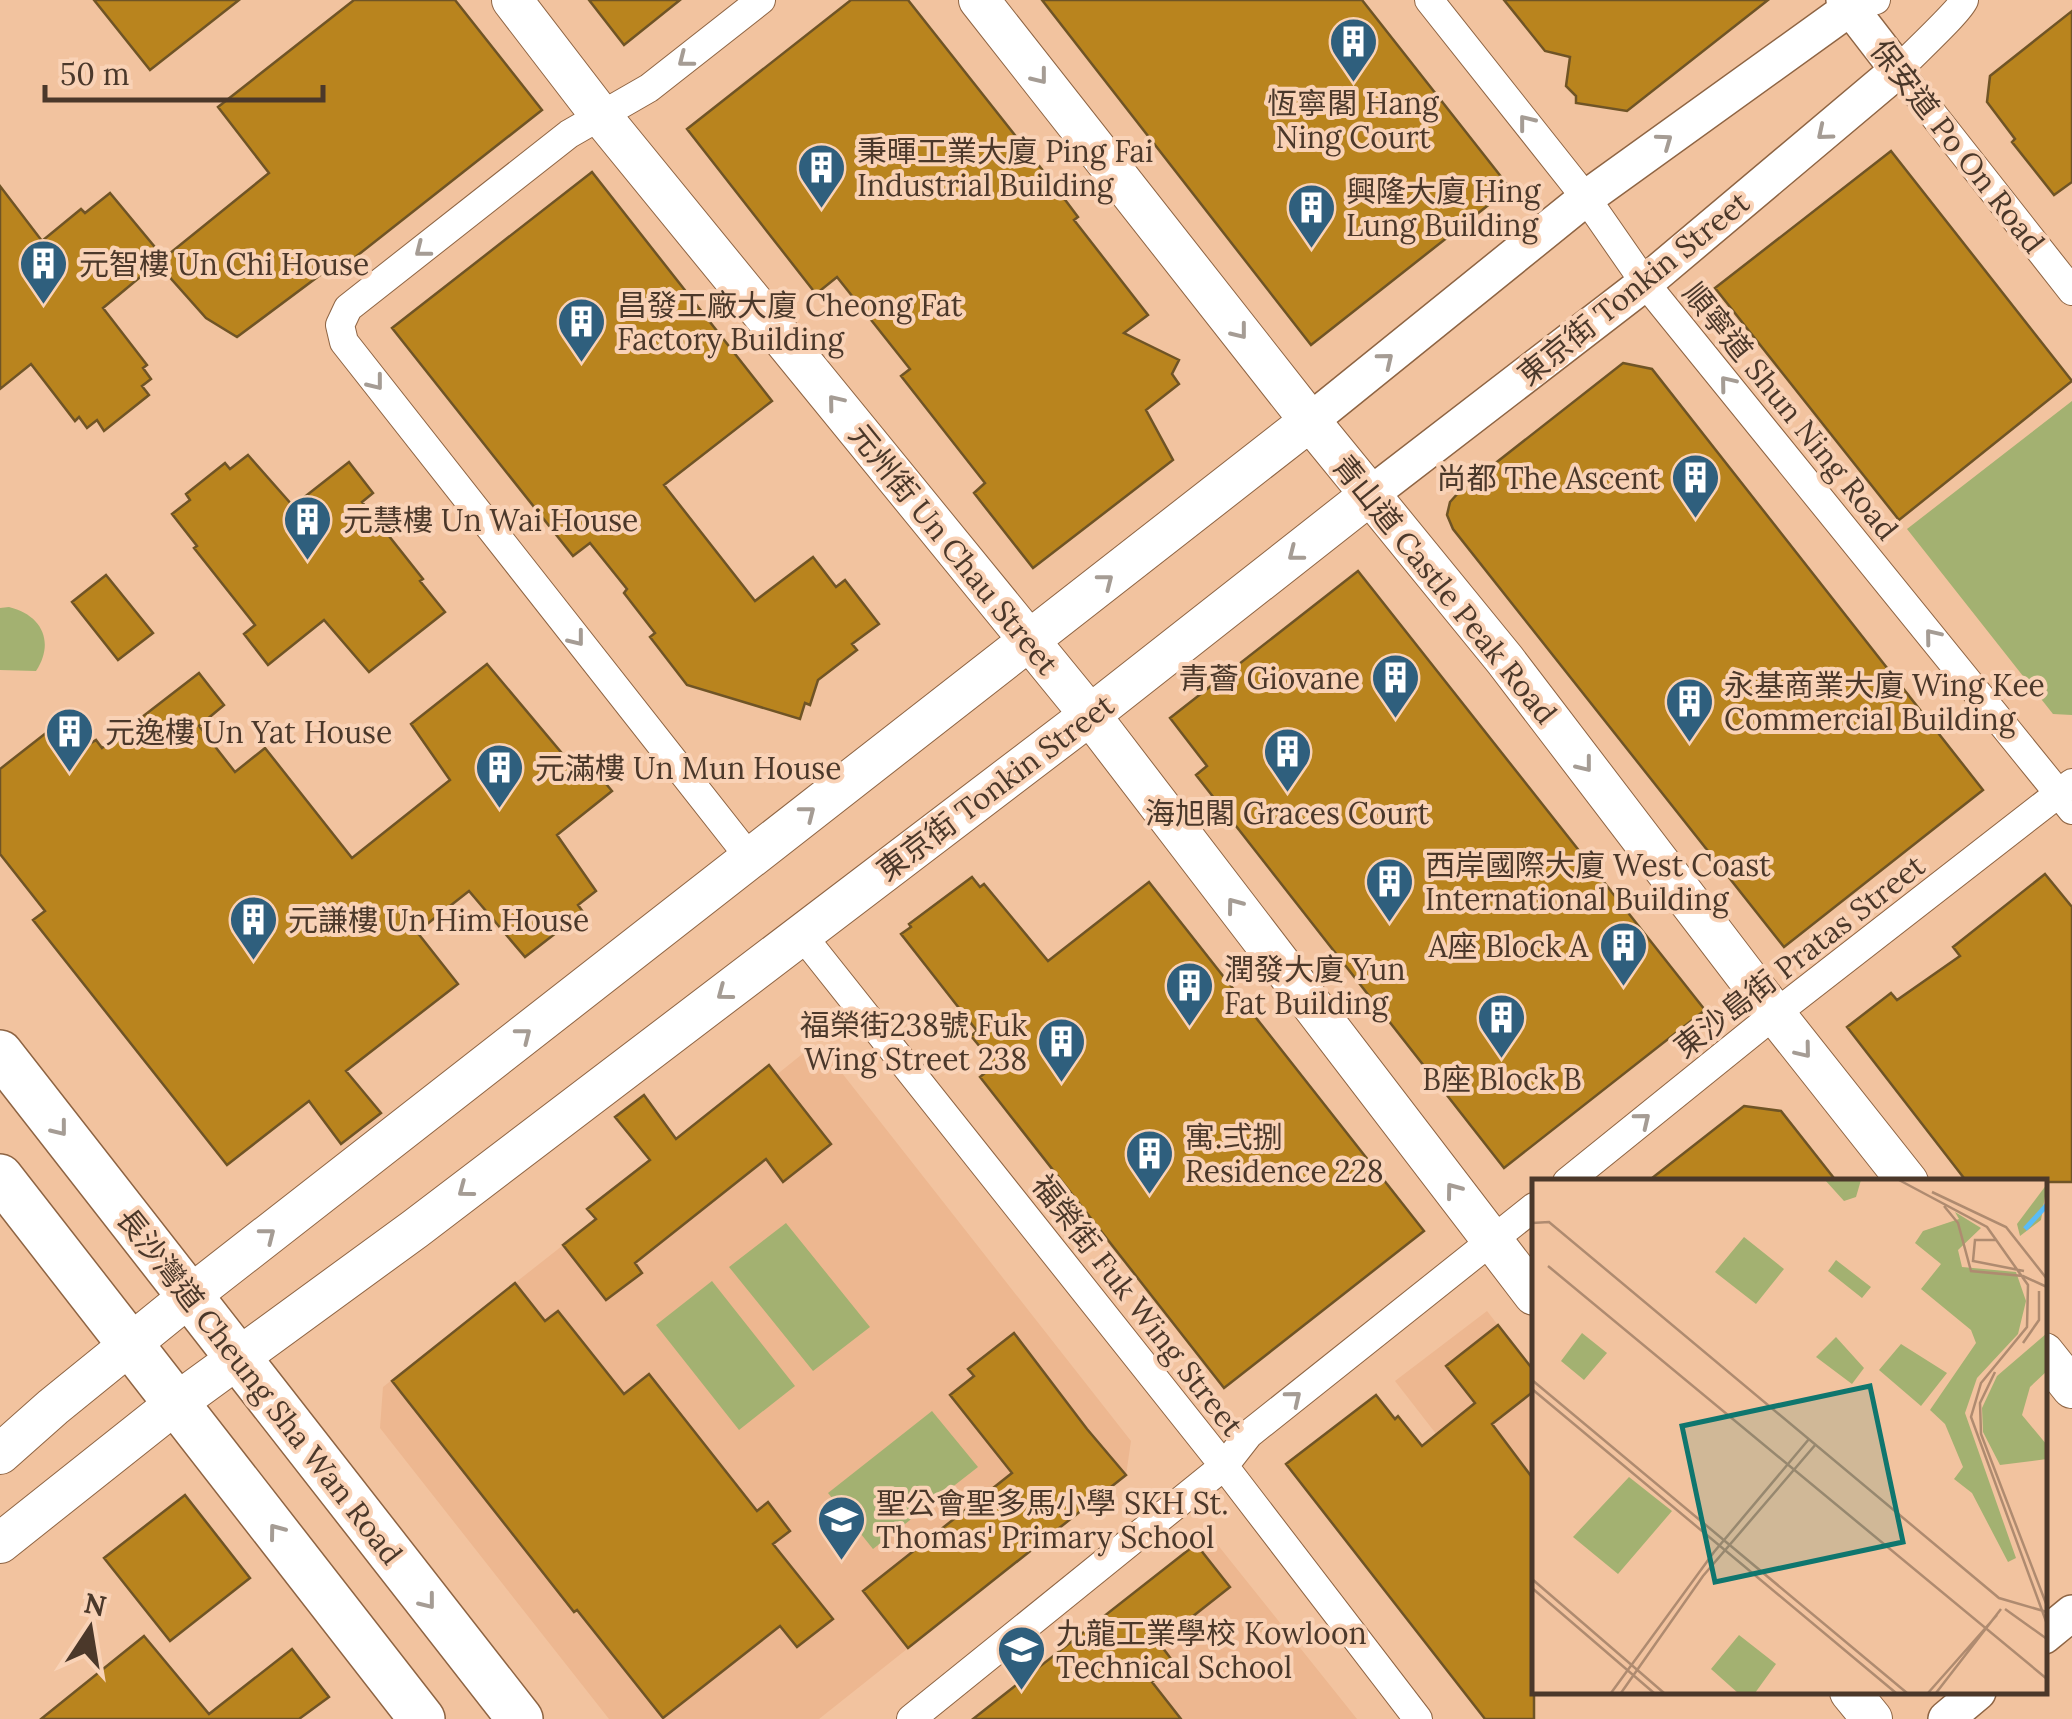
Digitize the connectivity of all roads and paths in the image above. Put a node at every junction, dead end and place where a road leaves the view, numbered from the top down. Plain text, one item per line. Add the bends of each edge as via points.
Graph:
1 (512, 0) edge
2 (761, 0) edge
3 (979, 0) edge
4 (1429, 0) edge
5 (1964, 0) edge
6 (1857, 3) edge
7 (1898, 70) junction
8 (601, 116) junction
9 (1586, 198) junction
10 (1646, 283) junction
11 (2072, 291) edge
12 (1310, 422) junction
13 (1371, 494) junction
14 (1029, 641) junction
15 (1090, 716) junction
16 (2068, 795) edge
17 (750, 858) junction
18 (802, 934) junction
19 (1774, 1014) junction
20 (0, 1053) edge
21 (0, 1177) edge
22 (1571, 1179) edge
23 (1906, 1179) edge
24 (1532, 1209) edge
25 (1492, 1241) junction
26 (1532, 1292) edge
27 (191, 1295) junction
28 (128, 1345) junction
29 (2047, 1357) edge
30 (239, 1359) junction
31 (2072, 1388) edge
32 (175, 1404) junction
33 (0, 1454) edge
34 (1224, 1466) junction
35 (0, 1544) edge
36 (2072, 1613) edge
37 (2047, 1634) edge
38 (1852, 1694) edge
39 (1976, 1694) edge
40 (422, 1719) edge
41 (520, 1719) edge
42 (911, 1719) edge
43 (1418, 1719) edge
44 (1872, 1719) edge
45 (1946, 1719) edge

1 - 8 main road, 元州街 Un Chau Street
2 -> 8 street via 649,88
3 -> 12 main road, 青山道 Castle Peak Road
9 -> 4 street, 順寧道 Shun Ning Road
5 - 7 street, 東京街 Tonkin Street
6 - 7 street, 保安道 Po On Road
9 -> 6 street
7 -> 10 street, 東京街 Tonkin Street
7 - 11 street, 保安道 Po On Road
14 -> 8 main road, 元州街 Un Chau Street
8 -> 17 street via 569,134 348,308 340,325 344,342
9 - 10 street, 順寧道 Shun Ning Road
12 -> 9 street
10 - 13 street, 東京街 Tonkin Street
16 -> 10 street, 順寧道 Shun Ning Road
12 - 13 main road, 青山道 Castle Peak Road
14 -> 12 main road
13 -> 15 main road, 東京街 Tonkin Street
13 -> 19 main road, 青山道 Castle Peak Road
14 - 15 main road, 元州街 Un Chau Street
17 -> 14 main road
15 - 18 main road, 東京街 Tonkin Street
25 -> 15 main road, 元州街 Un Chau Street
16 - 19 street, 東沙島街 Pratas Street
27 -> 17 main road
18 -> 30 main road, 東京街 Tonkin Street
18 - 34 street, 福榮街 Fuk Wing Street
22 -> 19 street, 東沙島街 Pratas Street
19 -> 23 main road, 青山道 Castle Peak Road
20 -> 27 main road, 長沙灣道 Cheung Sha Wan Road
21 - 28 main road
24 - 25 street
25 - 26 main road, 元州街 Un Chau Street
34 -> 25 street via 1249,1434
27 - 28 main road
27 - 30 main road, 長沙灣道 Cheung Sha Wan Road
28 - 32 main road
28 - 33 main road
29 - 31 main road
30 - 32 main road, 東京街 Tonkin Street
30 -> 41 main road, 長沙灣道 Cheung Sha Wan Road
32 - 35 main road, 東京街 Tonkin Street
40 -> 32 main road
34 - 42 street
34 - 43 street, 福榮街 Fuk Wing Street
36 - 37 street
38 - 44 main road
39 - 45 street

